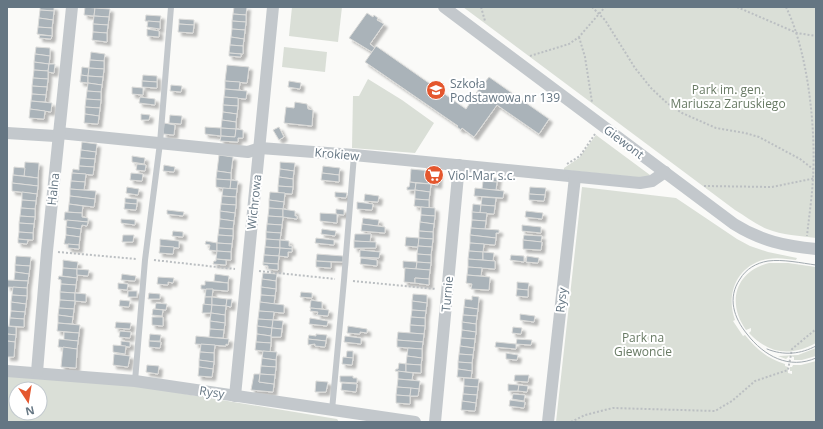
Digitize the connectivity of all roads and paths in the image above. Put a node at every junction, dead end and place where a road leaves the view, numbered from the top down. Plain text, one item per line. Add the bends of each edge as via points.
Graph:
1 (72, 7) edge
2 (171, 7) edge
3 (273, 7) edge
4 (444, 7) edge
5 (481, 7) edge
6 (592, 7) edge
7 (605, 7) edge
8 (737, 7) edge
9 (786, 7) edge
10 (599, 14) junction
11 (486, 27) dead end
12 (796, 33) junction
13 (816, 36) edge
14 (578, 37) junction
15 (515, 60) junction
16 (592, 107) dead end
17 (7, 132) edge
18 (59, 133) junction
19 (596, 133) dead end
20 (160, 143) junction
21 (260, 148) junction
22 (354, 155) junction
23 (459, 165) junction
24 (562, 166) dead end
25 (813, 169) junction
26 (665, 172) junction
27 (575, 177) junction
28 (814, 178) edge
29 (698, 186) dead end
30 (811, 249) edge
31 (816, 330) edge
32 (7, 370) edge
33 (37, 372) junction
34 (135, 381) junction
35 (235, 396) junction
36 (332, 410) junction
37 (382, 420) edge
38 (415, 422) edge
39 (435, 422) edge
40 (548, 422) edge
41 (571, 422) edge

1 - 18 street, Halna
2 - 20 lane
3 - 21 street, Wichrowa
4 - 15 street, Giewont
5 - 11 path
6 - 10 path
7 - 10 path
8 - 12 path
9 - 12 path
10 - 14 path
10 - 25 path via 635,68 667,103 682,113 716,128 759,137
12 - 13 path
12 - 25 path via 809,99
14 - 15 path via 569,44
14 - 16 path via 585,57
15 - 26 street, Giewont
17 - 18 street, Krokiew via 55,136
18 - 20 street, Krokiew
18 - 33 street, Halna
19 - 24 path via 580,156
20 - 21 street, Krokiew via 248,152
20 - 34 lane
21 - 22 street, Krokiew
21 - 35 street, Wichrowa
22 - 23 street, Krokiew
22 - 36 lane
23 - 27 street, Krokiew
23 - 39 street, Turnie
25 - 28 path
26 - 27 street, Krokiew via 658,179 647,183
26 - 30 street, Giewont via 746,231 764,240
27 - 40 street, Rysy
28 - 29 path via 772,186
28 - 30 path
31 - 41 path via 792,348 788,370 755,381 732,401 715,411 613,408 585,415
32 - 33 street, Rysy
33 - 34 street, Rysy
34 - 35 street, Rysy
35 - 36 street, Rysy
36 - 37 street, Rysy
37 - 38 street, Rysy

